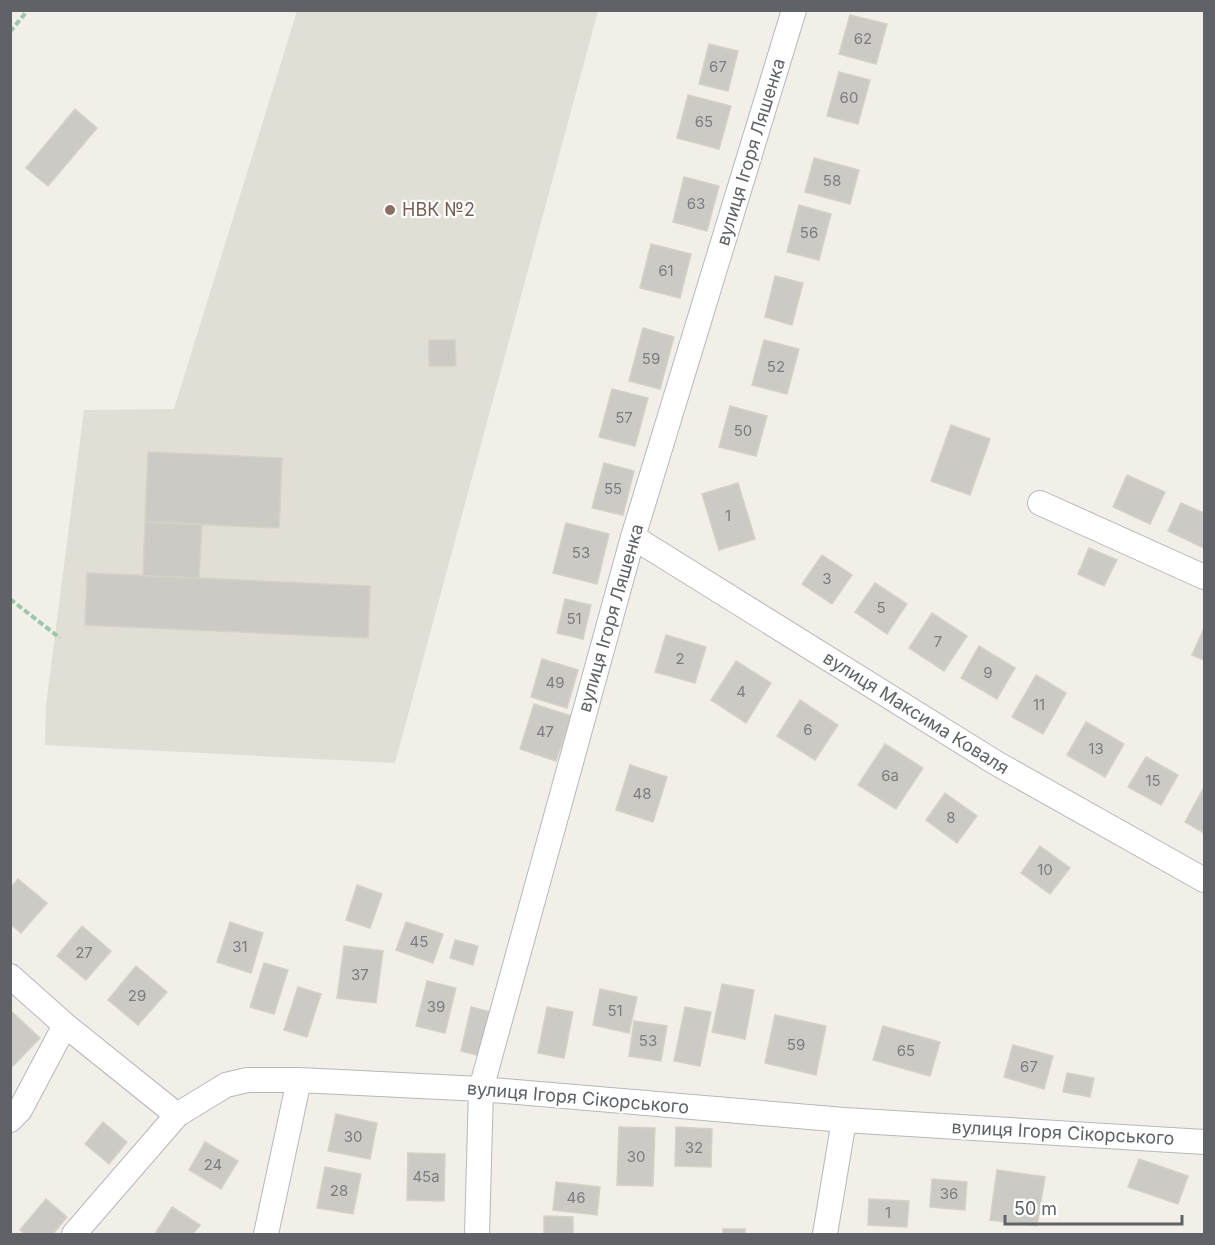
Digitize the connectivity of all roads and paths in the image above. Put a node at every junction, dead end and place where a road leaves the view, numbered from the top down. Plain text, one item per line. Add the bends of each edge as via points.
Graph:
1 (28, 10) edge
2 (794, 10) edge
3 (10, 32) edge
4 (1041, 503) dead end
5 (633, 537) junction
6 (1204, 578) edge
7 (10, 599) edge
8 (60, 639) dead end
9 (1204, 880) edge
10 (10, 976) edge
11 (65, 1026) junction
12 (300, 1080) junction
13 (481, 1089) junction
14 (177, 1115) junction
15 (10, 1120) edge
16 (844, 1120) junction
17 (1204, 1142) edge
18 (74, 1234) edge
19 (266, 1234) edge
20 (477, 1234) edge
21 (825, 1234) edge

1 - 3 path
2 - 5 street, вулиця Ігоря Ляшенка
4 - 6 street
5 - 9 street, вулиця Максима Коваля via 996,763
5 - 13 street, вулиця Ігоря Ляшенка
7 - 8 path
10 - 11 street
11 - 14 street
11 - 15 street via 20,1110
12 - 13 street, вулиця Ігоря Сікорського
12 - 14 street, вулиця Ігоря Сікорського via 247,1080 226,1085
12 - 19 street
13 - 16 street, вулиця Ігоря Сікорського
13 - 20 street, вулиця Ігоря Ляшенка
14 - 18 street, вулиця Ігоря Сікорського
16 - 17 street, вулиця Ігоря Сікорського
16 - 21 street

